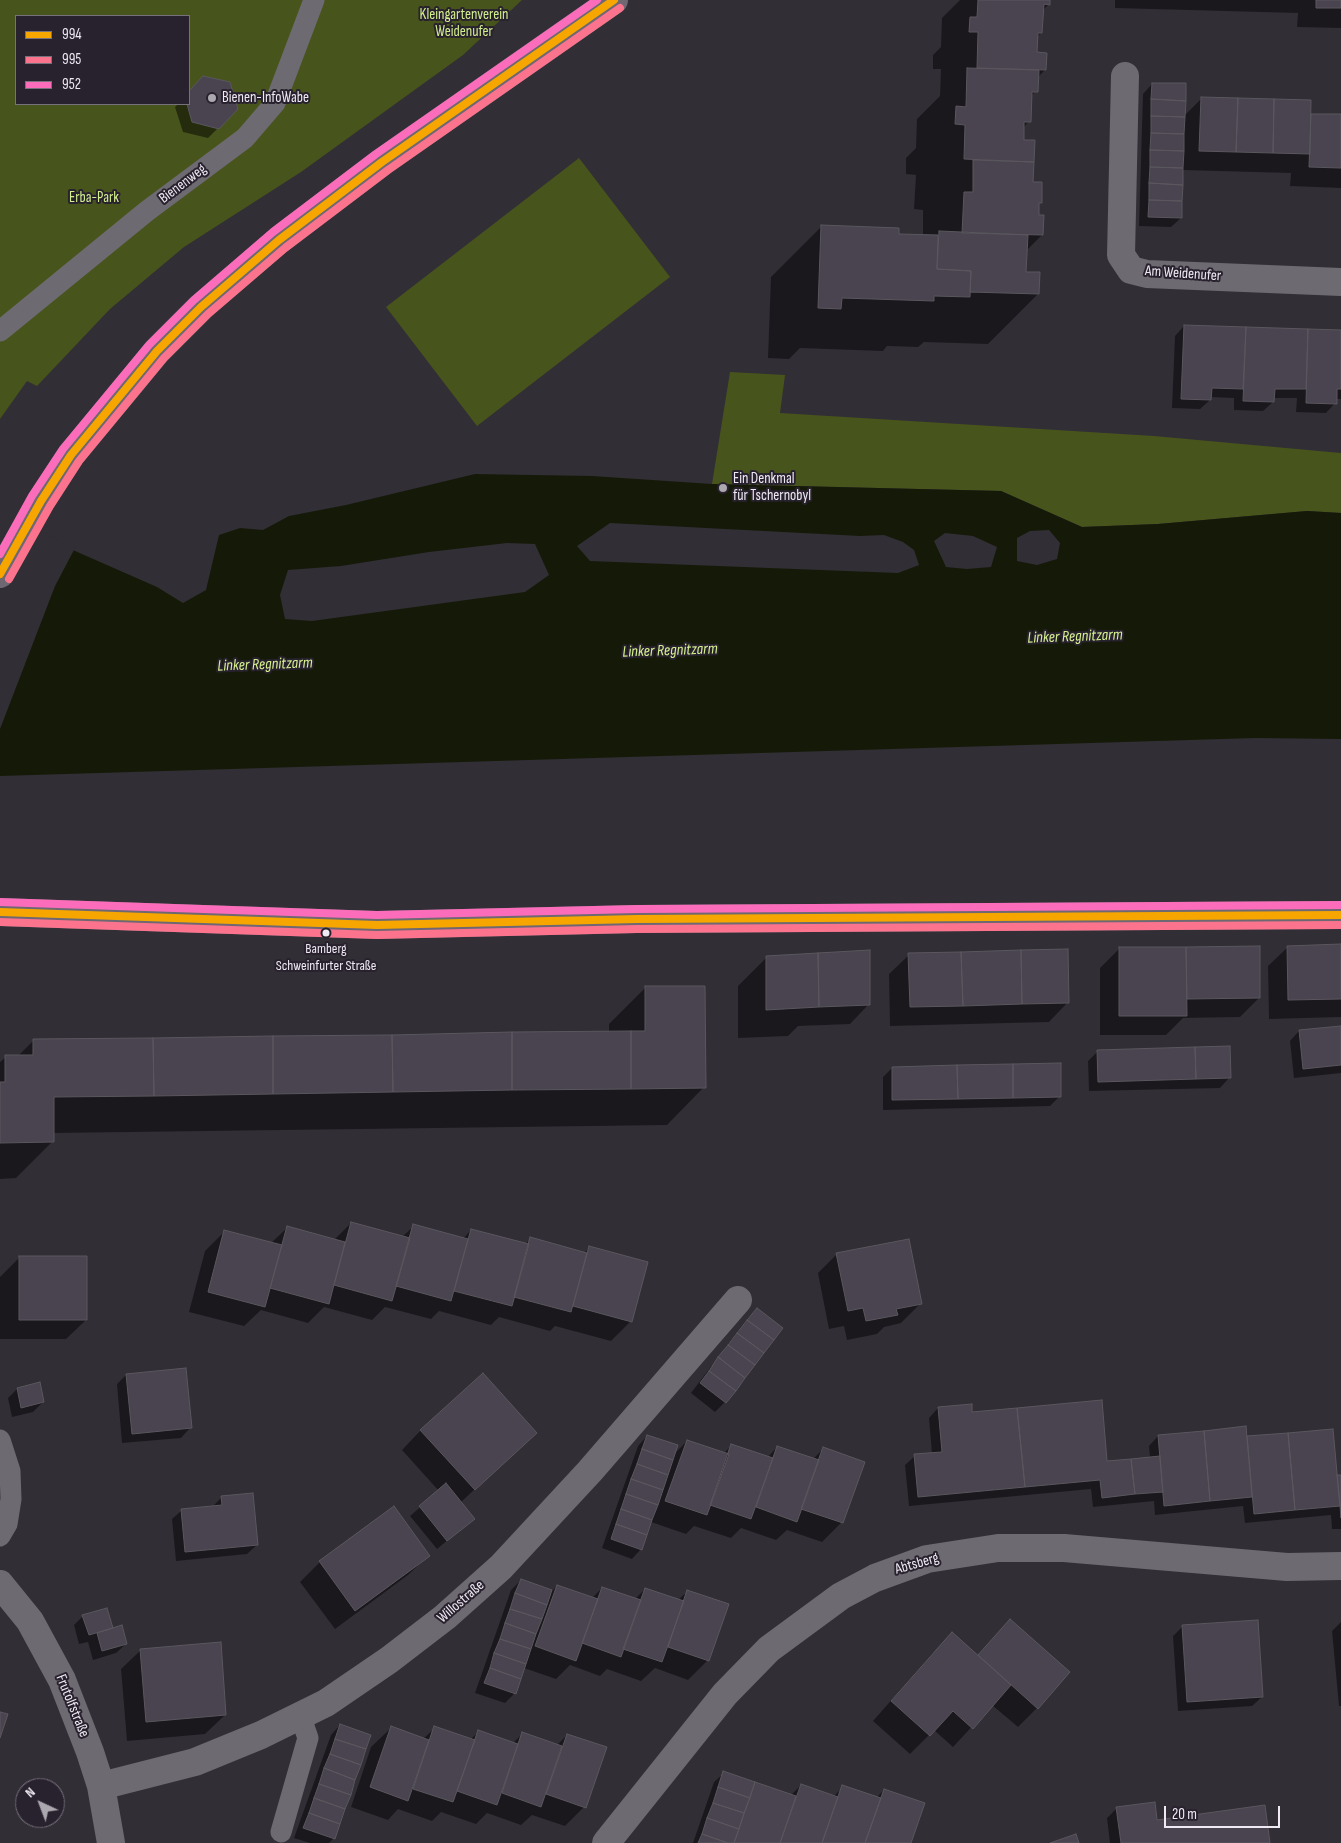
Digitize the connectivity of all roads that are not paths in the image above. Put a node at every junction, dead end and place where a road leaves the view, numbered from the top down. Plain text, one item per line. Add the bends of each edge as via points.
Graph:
1 (314, 0) edge
2 (614, 0) edge
3 (1126, 76) dead end
4 (1341, 282) edge
5 (0, 331) edge
6 (0, 574) edge
7 (0, 912) edge
8 (1341, 915) edge
9 (738, 1300) dead end
10 (0, 1440) edge
11 (0, 1536) edge
12 (1341, 1566) edge
13 (0, 1584) edge
14 (300, 1715) junction
15 (101, 1786) junction
16 (282, 1832) dead end
17 (111, 1843) edge
18 (606, 1843) edge

1 - 5 lane, Bienenweg via 275,103 245,138 146,211
2 - 6 street via 382,162 234,277 157,350 71,455
3 - 4 street, Am Weidenufer via 1121,255 1131,270 1147,274
7 - 8 street via 377,925 656,919
9 - 14 street, Willostraße via 590,1472 501,1567 389,1660 326,1703
10 - 11 lane via 10,1471 11,1499 7,1524
12 - 18 street, Abtsberg via 1287,1567 1064,1548 998,1548 928,1559 875,1578 841,1596 769,1649 725,1694
13 - 15 street, Frutolfstraße via 30,1621 62,1680
14 - 15 street, Willostraße via 195,1762
14 - 16 lane via 308,1738
15 - 17 street, Frutolfstraße

